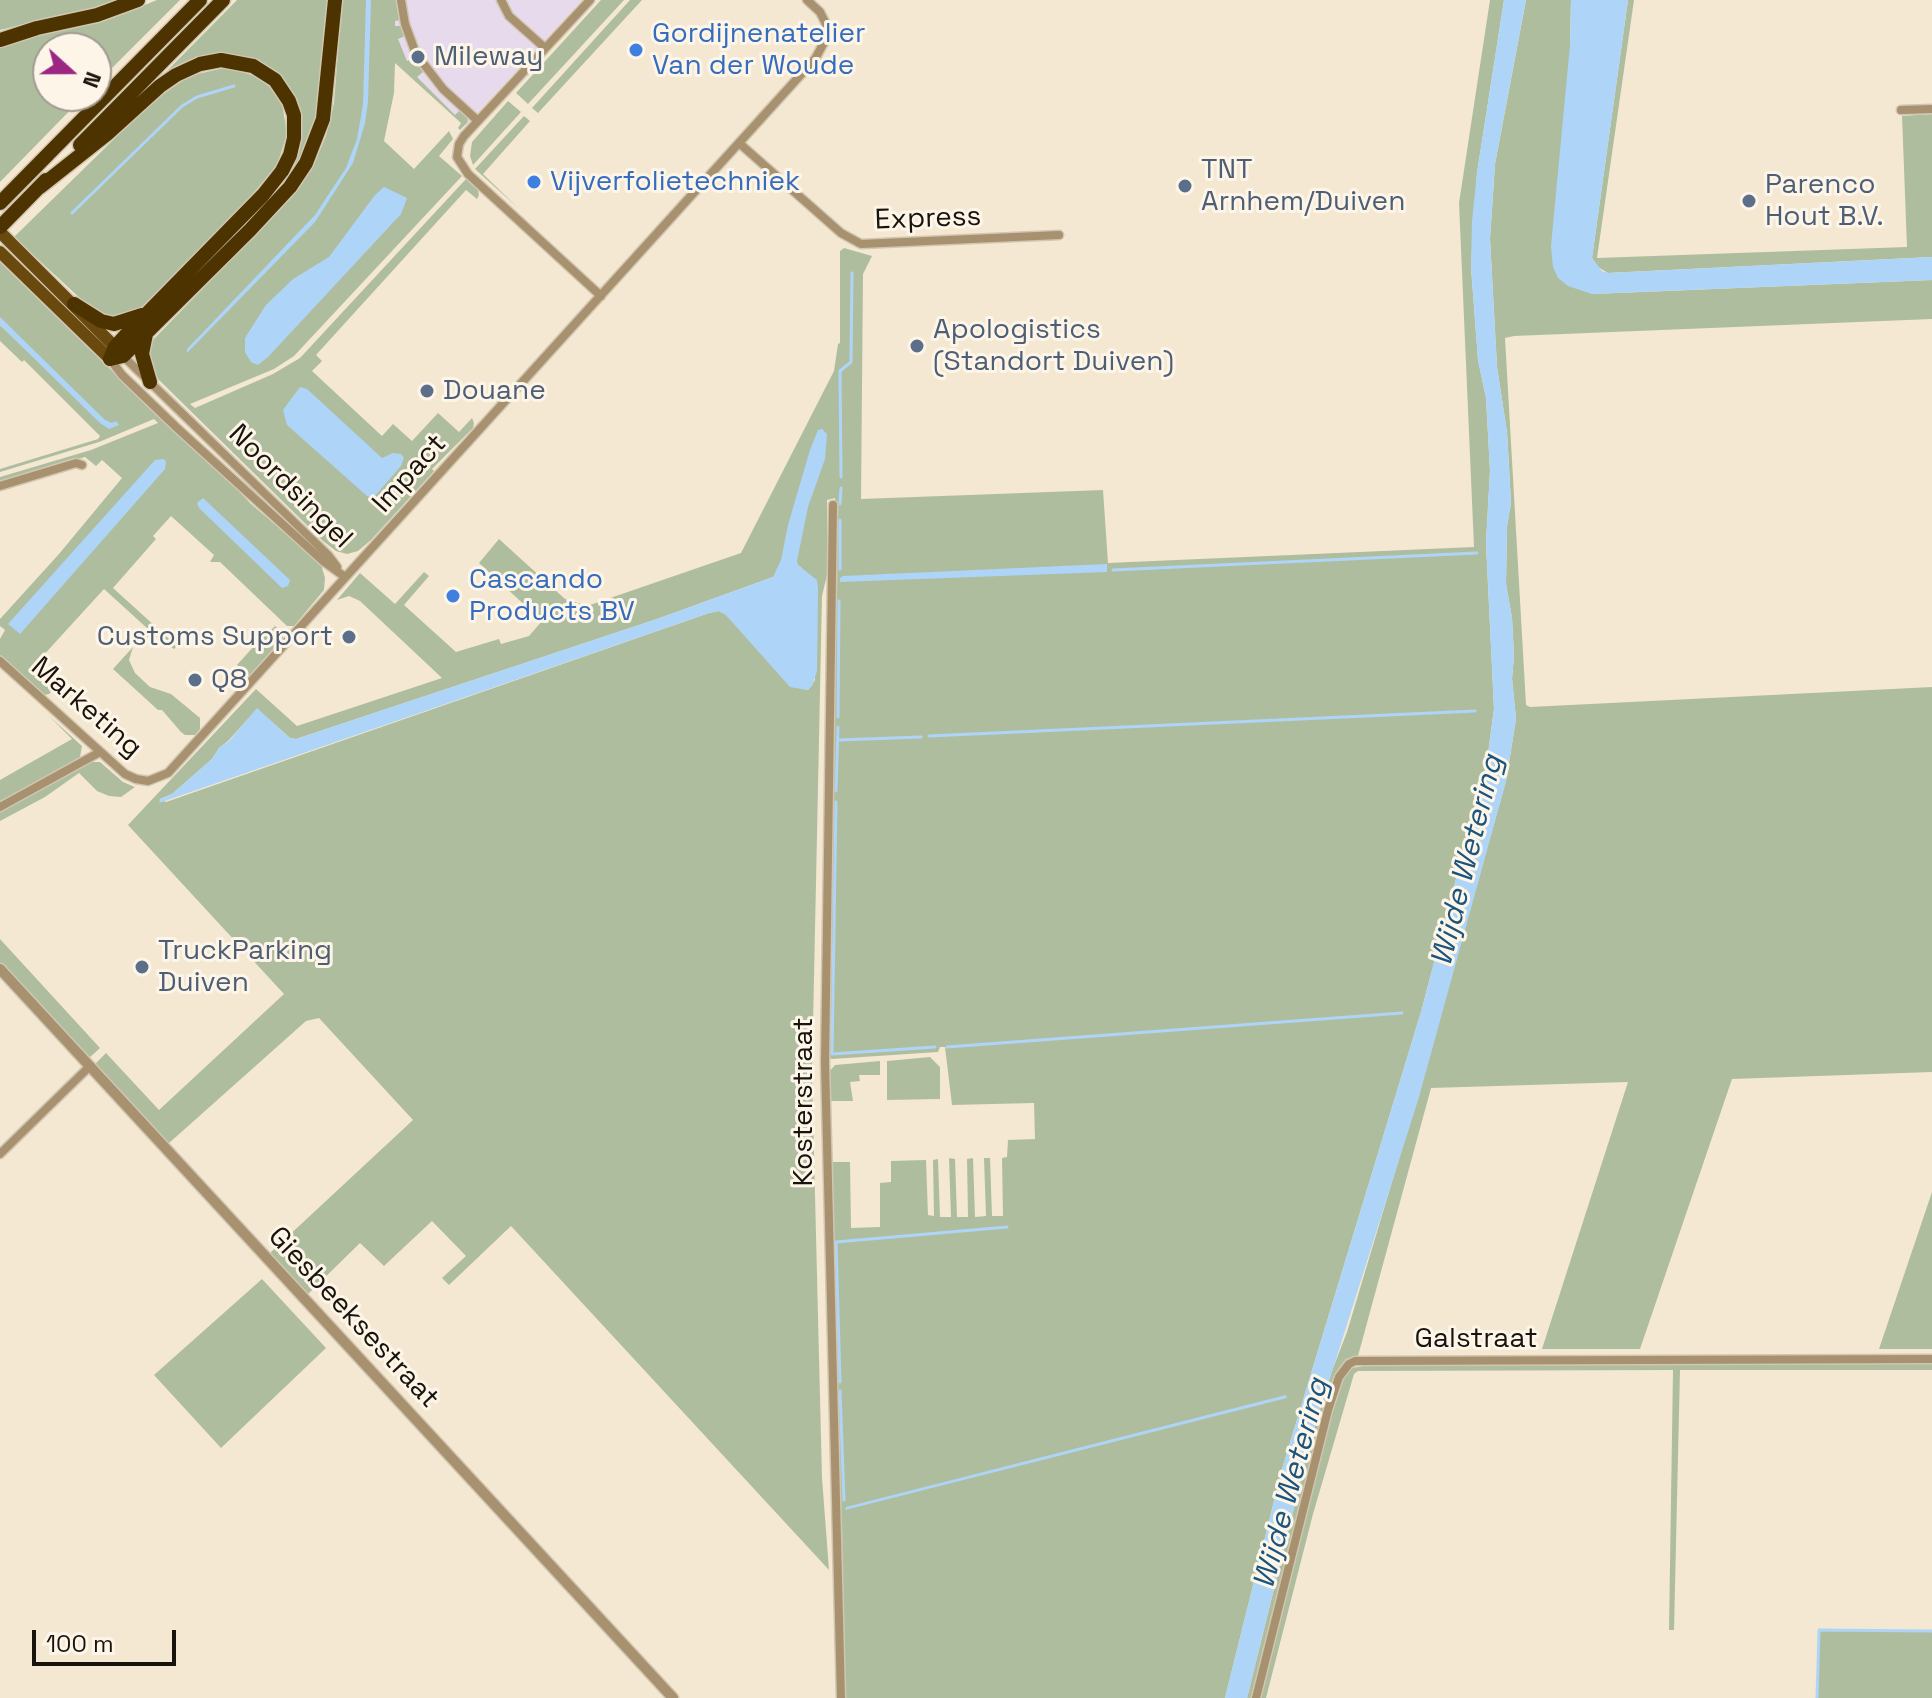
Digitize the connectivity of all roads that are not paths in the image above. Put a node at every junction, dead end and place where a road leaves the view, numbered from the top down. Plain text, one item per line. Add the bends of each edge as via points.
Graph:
1 (138, 0) edge
2 (200, 0) edge
3 (223, 0) edge
4 (335, 0) edge
5 (401, 0) edge
6 (501, 0) edge
7 (590, 0) edge
8 (807, 0) edge
9 (0, 40) edge
10 (545, 48) junction
11 (1932, 109) edge
12 (1901, 110) dead end
13 (478, 121) junction
14 (739, 143) junction
15 (40, 187) junction
16 (0, 203) edge
17 (0, 230) edge
18 (1059, 235) dead end
19 (0, 252) edge
20 (601, 296) junction
21 (74, 304) junction
22 (146, 313) junction
23 (146, 333) junction
24 (120, 357) junction
25 (150, 382) junction
26 (82, 465) dead end
27 (0, 486) edge
28 (833, 505) dead end
29 (345, 577) junction
30 (0, 661) edge
31 (100, 752) junction
32 (0, 807) edge
33 (0, 969) edge
34 (90, 1066) junction
35 (0, 1154) edge
36 (1932, 1359) edge
37 (673, 1698) edge
38 (841, 1698) edge
39 (1256, 1698) edge

1 - 9 highway
2 - 16 highway
3 - 15 highway
4 - 23 highway via 323,119 306,163 250,230
5 - 13 street via 416,54
6 - 10 street via 509,16
7 - 10 street
8 - 14 street, Impact via 826,24 823,48
10 - 13 street
11 - 12 street
13 - 20 street via 459,144 462,168
14 - 18 street, Express via 841,233 861,244
14 - 20 street, Impact
15 - 17 highway
15 - 22 highway via 160,86 200,64 239,62 275,80 289,101 295,126 282,171
17 - 21 main road, Noordsingel
19 - 24 main road, Noordsingel
20 - 29 street, Impact
21 - 22 highway via 114,324
21 - 24 main road, Noordsingel
22 - 24 highway
23 - 24 highway
23 - 25 highway via 142,354
24 - 25 street, Noordsingel
24 - 29 street, Noordsingel via 122,375
25 - 29 street, Noordsingel
26 - 27 street
28 - 38 street, Kosterstraat via 825,1078
29 - 31 street, Marketing via 168,773 136,779
30 - 31 street, Marketing
31 - 32 street
33 - 34 street, Giesbeeksestraat
34 - 35 street
34 - 37 street, Giesbeeksestraat
36 - 39 street, Galstraat via 1349,1364 1328,1410

